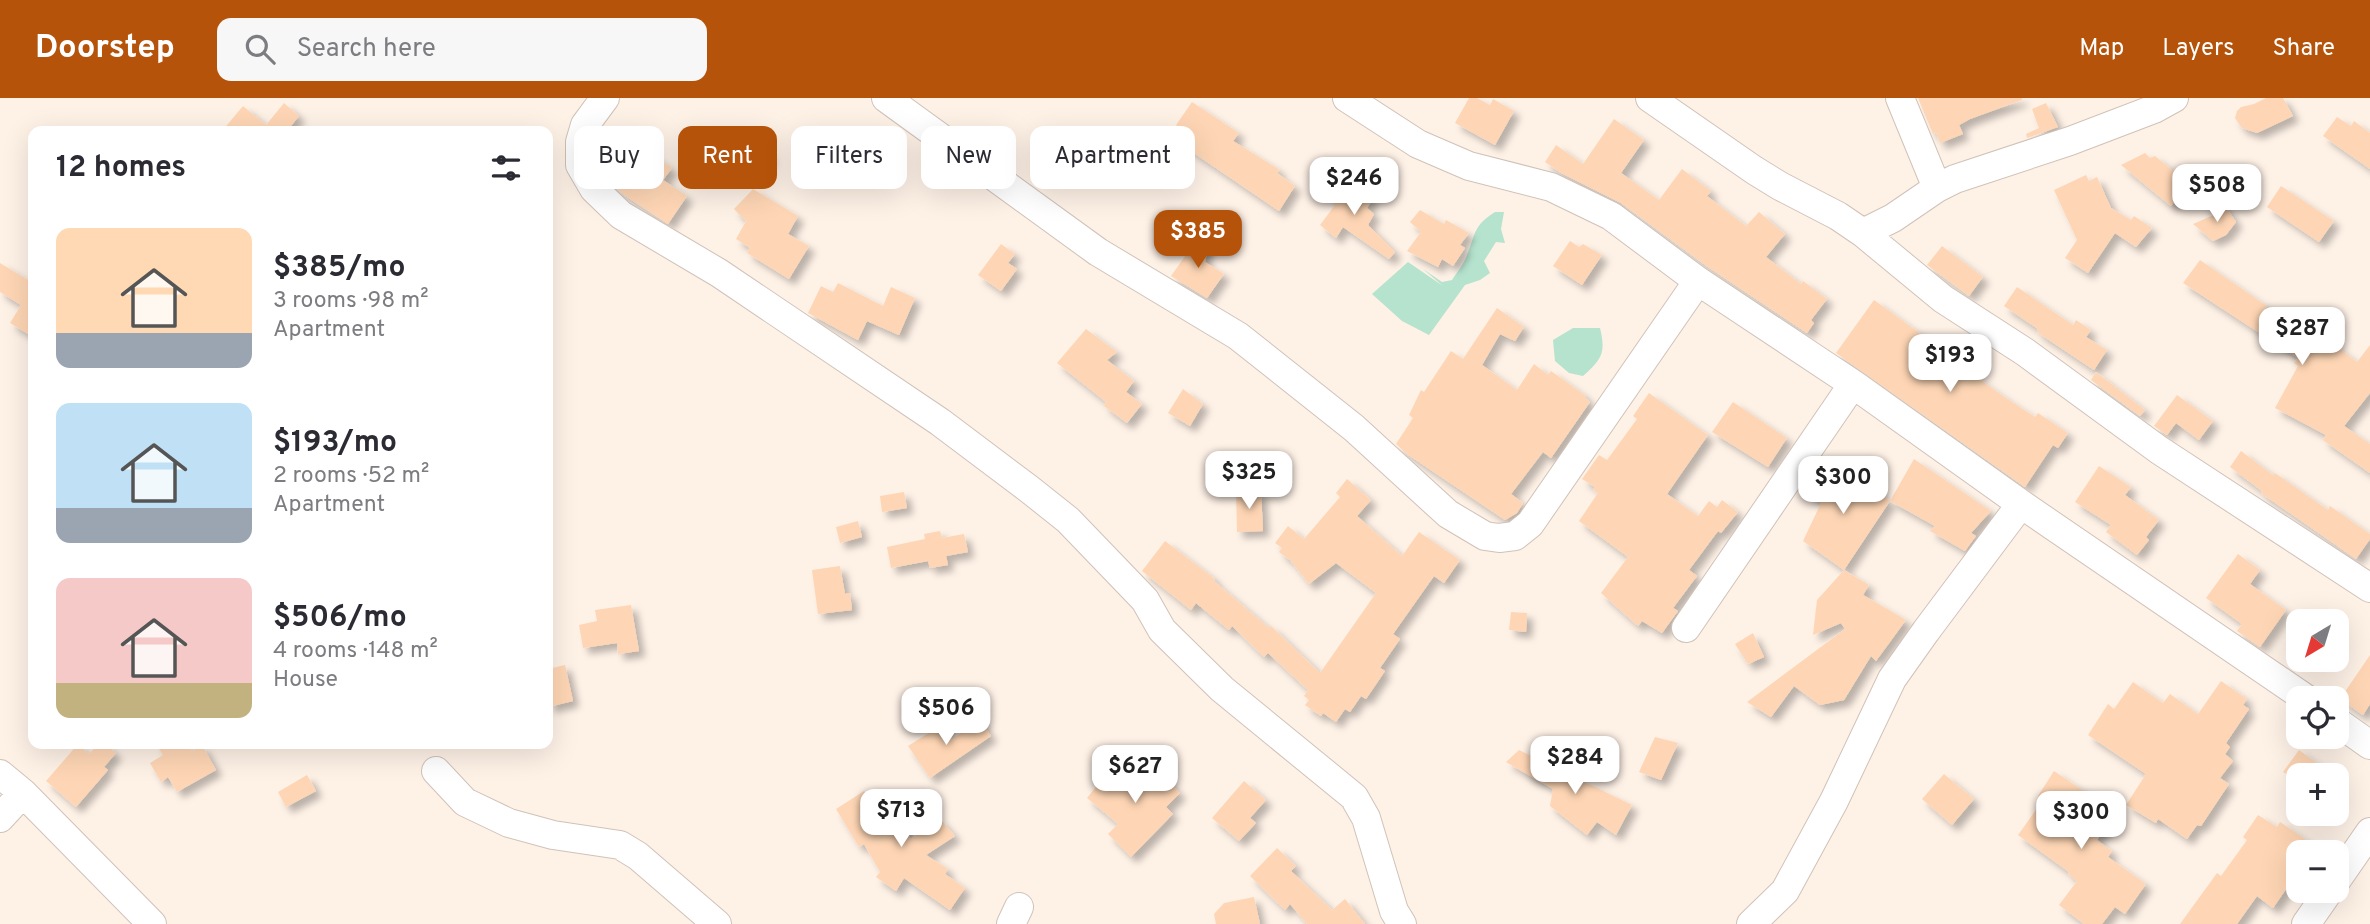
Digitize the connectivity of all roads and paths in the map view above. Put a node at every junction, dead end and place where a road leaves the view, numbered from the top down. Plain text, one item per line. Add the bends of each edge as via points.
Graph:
1 (605, 98) edge
2 (886, 98) edge
3 (1347, 98) edge
4 (1650, 98) edge
5 (1900, 98) edge
6 (2159, 102) edge
7 (1937, 188) junction
8 (1864, 233) junction
9 (1698, 281) junction
10 (1853, 384) junction
11 (2021, 504) junction
12 (2370, 587) edge
13 (1686, 628) dead end
14 (2287, 686) edge
15 (2349, 730) edge
16 (2370, 745) edge
17 (436, 771) dead end
18 (0, 774) edge
19 (23, 793) junction
20 (0, 818) edge
21 (2370, 832) edge
22 (2349, 862) edge
23 (2321, 903) edge
24 (152, 924) edge
25 (717, 924) edge
26 (1402, 924) edge
27 (1751, 924) edge
28 (2306, 924) edge

1 - 26 street via 585,125 580,142 580,165 594,189 621,215 719,273 940,422 1068,520 1145,600 1162,629 1222,689 1354,797 1366,818
2 - 9 street via 1098,252 1238,336 1353,428 1448,514 1485,536 1515,536 1530,524
3 - 9 street via 1418,144 1469,166 1551,187 1581,200 1611,216
4 - 8 street via 1754,170
5 - 7 street
6 - 7 street
7 - 8 street
8 - 12 street via 1943,299 2025,352 2159,450
9 - 10 street
10 - 11 street
10 - 13 street
11 - 14 street
11 - 27 street via 1892,679 1785,891
15 - 16 street
17 - 25 street via 465,802 509,823 620,845
18 - 19 street
19 - 20 street
19 - 24 street
21 - 22 street
23 - 28 street

